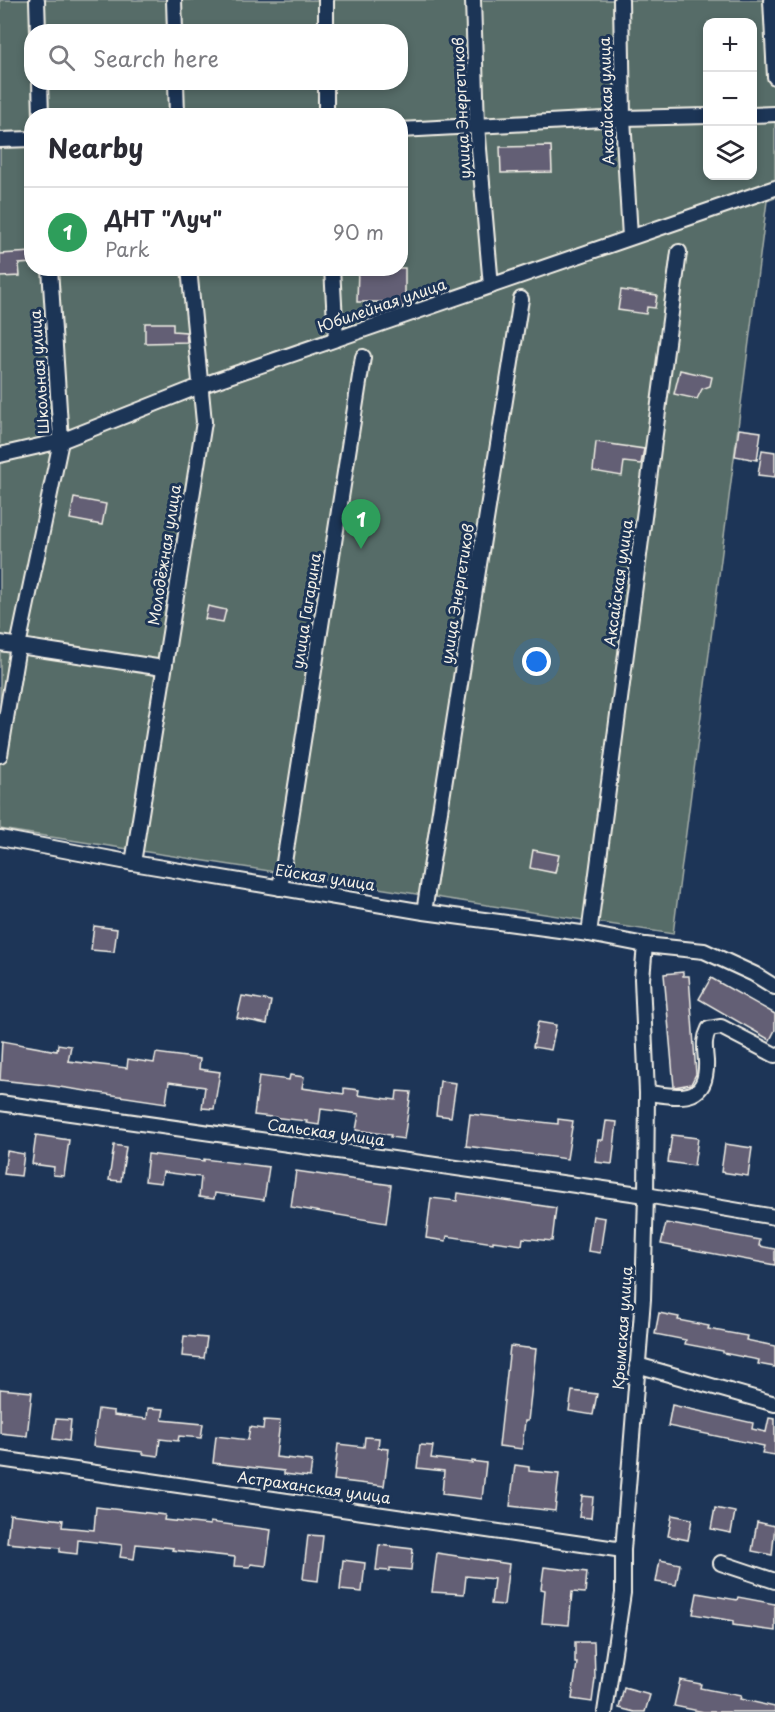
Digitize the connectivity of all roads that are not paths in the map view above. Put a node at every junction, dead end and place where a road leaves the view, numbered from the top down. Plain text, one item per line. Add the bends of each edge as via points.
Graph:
1 (37, 0) edge
2 (174, 0) edge
3 (326, 0) edge
4 (473, 0) edge
5 (621, 0) edge
6 (771, 0) edge
7 (38, 24) edge
8 (175, 24) edge
9 (326, 24) edge
10 (775, 77) edge
11 (40, 90) edge
12 (176, 90) edge
13 (326, 90) edge
14 (41, 108) edge
15 (177, 108) edge
16 (326, 108) edge
17 (775, 114) edge
18 (757, 115) edge
19 (703, 116) edge
20 (623, 118) junction
21 (477, 126) junction
22 (408, 130) edge
23 (24, 139) edge
24 (0, 140) edge
25 (775, 188) edge
26 (630, 237) junction
27 (679, 252) dead end
28 (51, 276) edge
29 (190, 276) edge
30 (332, 276) edge
31 (491, 285) junction
32 (521, 299) dead end
33 (336, 339) junction
34 (363, 357) dead end
35 (200, 386) junction
36 (61, 441) junction
37 (0, 454) edge
38 (0, 644) edge
39 (18, 646) junction
40 (163, 668) junction
41 (0, 756) edge
42 (0, 838) edge
43 (133, 863) junction
44 (280, 888) junction
45 (424, 912) junction
46 (589, 934) junction
47 (645, 945) junction
48 (775, 987) edge
49 (775, 1055) edge
50 (647, 1093) junction
51 (0, 1103) edge
52 (651, 1196) junction
53 (775, 1217) edge
54 (637, 1365) junction
55 (775, 1404) edge
56 (0, 1460) edge
57 (623, 1550) junction
58 (721, 1563) dead end
59 (775, 1581) edge
60 (605, 1712) edge

1 - 7 street
2 - 8 street
3 - 9 street
4 - 21 street, улица Энергетиков
5 - 20 street, Аксайская улица
6 - 10 street
11 - 14 street
12 - 15 street
13 - 16 street
17 - 18 street
19 - 20 street
20 - 21 street
20 - 26 street, Аксайская улица
21 - 22 street
21 - 31 street, улица Энергетиков
23 - 24 street
25 - 26 street, Юбилейная улица
26 - 31 street, Юбилейная улица
27 - 46 street, Аксайская улица
28 - 36 street, Школьная улица
29 - 35 street, Молодёжная улица
30 - 33 street
31 - 33 street, Юбилейная улица
32 - 45 street, улица Энергетиков
33 - 35 street, Юбилейная улица
34 - 44 street, улица Гагарина
35 - 36 street, Юбилейная улица
35 - 40 street, Молодёжная улица via 204,422
36 - 37 street, Юбилейная улица
36 - 39 street, Школьная улица
38 - 39 street
39 - 40 street
39 - 41 street, Школьная улица
40 - 43 street, Молодёжная улица
42 - 43 street, Ейская улица
43 - 44 street, Ейская улица
44 - 45 street, Ейская улица
45 - 46 street, Ейская улица
46 - 47 street, Ейская улица
47 - 48 street, Ейская улица via 704,951
47 - 50 street, Крымская улица via 642,979
49 - 50 street via 721,1027 709,1029 703,1040 704,1081 694,1094 687,1097
50 - 52 street, Крымская улица
51 - 52 street, Сальская улица
52 - 53 street, Сальская улица
52 - 54 street, Крымская улица
54 - 55 street
54 - 57 street, Крымская улица
56 - 57 street, Астраханская улица
57 - 60 street, Крымская улица via 623,1593
58 - 59 street

